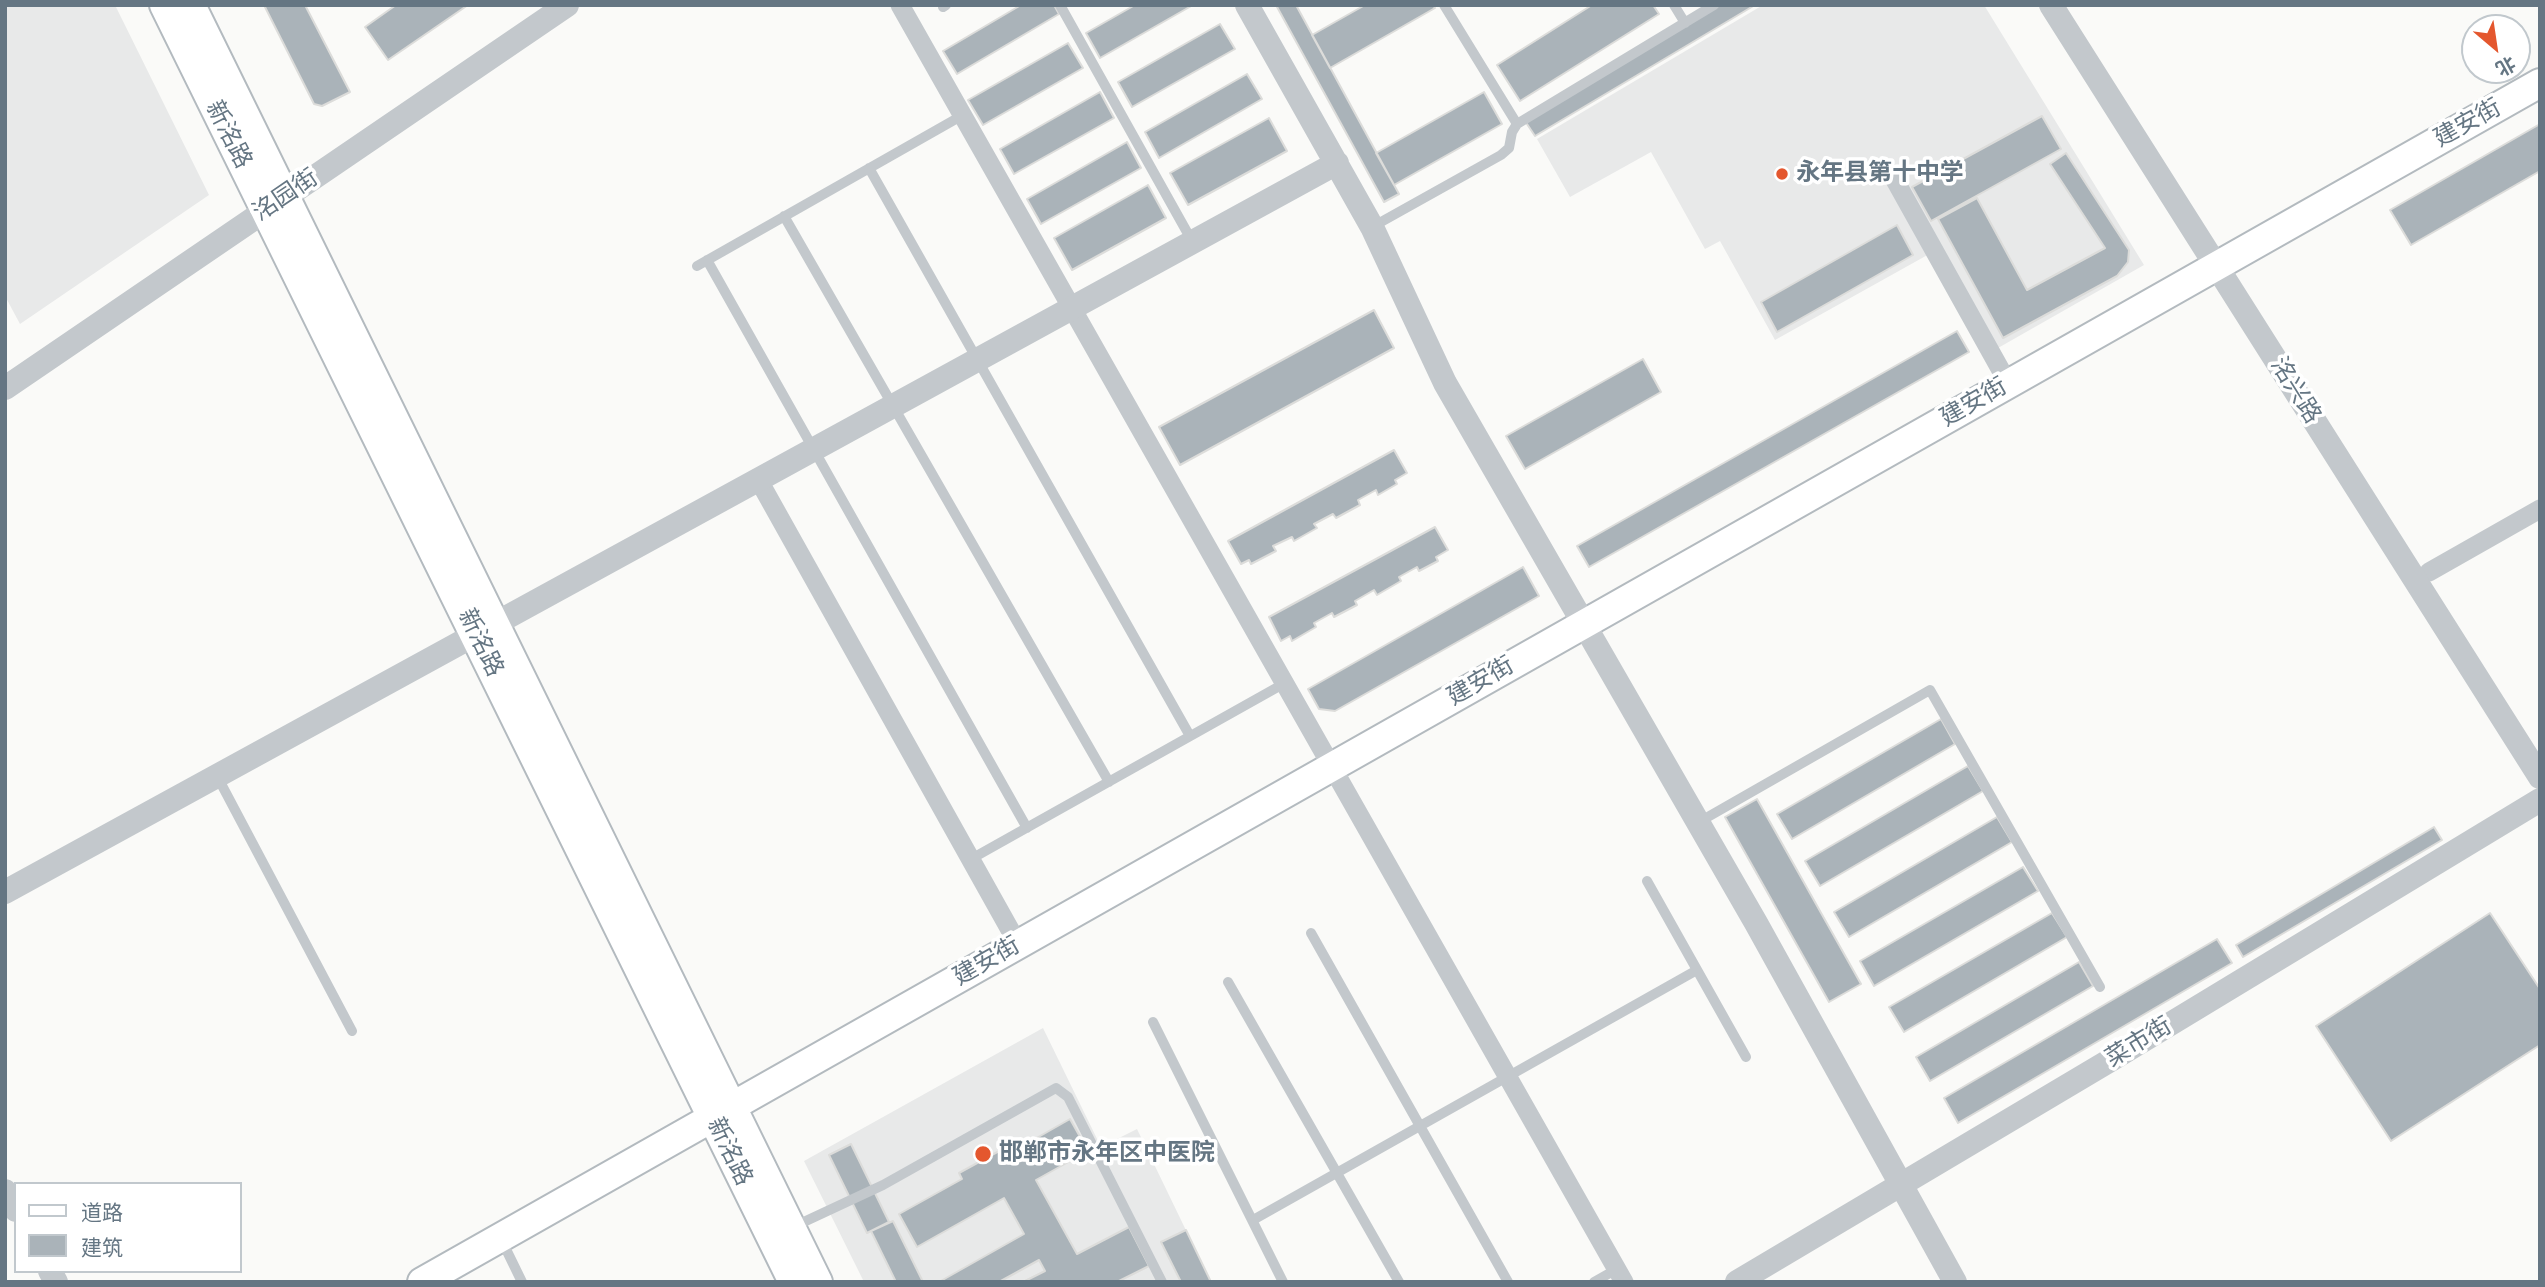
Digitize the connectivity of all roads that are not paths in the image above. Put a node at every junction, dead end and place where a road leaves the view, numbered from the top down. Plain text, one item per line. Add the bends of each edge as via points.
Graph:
1 (164, 5) edge
2 (191, 5) edge
3 (567, 5) edge
4 (900, 5) edge
5 (1060, 5) edge
6 (1247, 5) edge
7 (1444, 5) edge
8 (1674, 5) edge
9 (1714, 5) edge
10 (2051, 5) edge
11 (2070, 5) edge
12 (1685, 23) junction
13 (2540, 83) edge
14 (962, 115) junction
15 (1517, 124) junction
16 (1337, 163) junction
17 (869, 168) junction
18 (1891, 173) dead end
19 (276, 203) junction
20 (784, 216) junction
21 (1372, 228) junction
22 (1192, 242) junction
23 (707, 260) junction
24 (2223, 262) junction
25 (697, 266) dead end
26 (1072, 308) junction
27 (977, 359) junction
28 (2008, 383) junction
29 (5, 388) edge
30 (894, 405) junction
31 (813, 449) junction
32 (758, 479) junction
33 (2540, 509) edge
34 (2429, 572) junction
35 (1584, 624) junction
36 (485, 629) junction
37 (1285, 683) junction
38 (1190, 736) junction
39 (2540, 747) edge
40 (1332, 766) junction
41 (217, 776) junction
42 (2540, 777) edge
43 (1109, 782) junction
44 (2540, 800) edge
45 (1698, 822) junction
46 (1027, 828) junction
47 (971, 859) junction
48 (1647, 881) dead end
49 (5, 892) edge
50 (1311, 933) dead end
51 (1018, 944) junction
52 (1697, 970) junction
53 (1228, 982) dead end
54 (2100, 987) dead end
55 (1153, 1022) dead end
56 (352, 1031) dead end
57 (1745, 1058) dead end
58 (1508, 1076) junction
59 (722, 1112) junction
60 (1420, 1126) junction
61 (1337, 1173) junction
62 (1900, 1184) junction
63 (5, 1191) edge
64 (14, 1207) edge
65 (1253, 1220) junction
66 (791, 1227) junction
67 (500, 1237) junction
68 (1620, 1276) edge
69 (422, 1282) edge
70 (522, 1282) edge
71 (793, 1282) edge
72 (818, 1282) edge
73 (1162, 1282) edge
74 (1283, 1282) edge
75 (1399, 1282) edge
76 (1508, 1282) edge
77 (1594, 1282) edge
78 (1737, 1282) edge
79 (1955, 1282) edge

1 - 19 main road, 新洺路
2 - 19 main road, 新洺路
3 - 19 street, 洺园街
4 - 14 street
5 - 22 lane
6 - 16 street
7 - 15 lane
8 - 12 lane
9 - 12 lane
10 - 24 street, 洺兴路
11 - 24 street, 洺兴路
12 - 15 lane
13 - 24 main road, 建安街
14 - 17 lane
14 - 26 street
15 - 21 lane via 1509,148 1501,155
16 - 21 street
16 - 22 street
17 - 20 lane
17 - 27 lane
18 - 28 street
19 - 29 street, 洺园街
19 - 36 main road, 新洺路
20 - 23 lane
20 - 30 lane
21 - 35 street via 1446,383
22 - 26 street
23 - 25 lane
23 - 31 lane
24 - 28 main road, 建安街
24 - 34 street, 洺兴路
24 - 42 street, 洺兴路
26 - 27 street
26 - 37 street
27 - 30 street
27 - 38 lane
28 - 35 main road, 建安街
30 - 31 street
30 - 43 lane
31 - 32 street
31 - 46 lane
32 - 36 street
32 - 47 street
33 - 34 street
34 - 39 street, 洺兴路
35 - 40 main road, 建安街
35 - 45 street
36 - 41 street
36 - 59 main road, 新洺路
37 - 38 lane
37 - 40 street
38 - 43 lane
40 - 51 main road, 建安街
40 - 58 street
41 - 49 street
41 - 56 lane
43 - 46 lane
44 - 62 street, 菜市街
45 - 54 lane via 1930,690
45 - 62 street
46 - 47 lane
47 - 51 street
48 - 52 lane
50 - 60 lane
51 - 59 main road, 建安街
52 - 57 lane
52 - 58 lane
53 - 61 lane
55 - 65 lane
58 - 60 lane
58 - 68 street
59 - 66 main road, 新洺路
59 - 67 main road, 建安街
59 - 71 main road, 新洺路
60 - 61 lane
60 - 76 lane
61 - 65 lane
61 - 75 lane
62 - 78 street, 菜市街
62 - 79 street
63 - 64 street
65 - 74 lane
66 - 72 main road, 新洺路
66 - 73 lane via 883,1185 1056,1088 1068,1097
67 - 69 main road, 建安街
67 - 70 lane
68 - 77 lane

